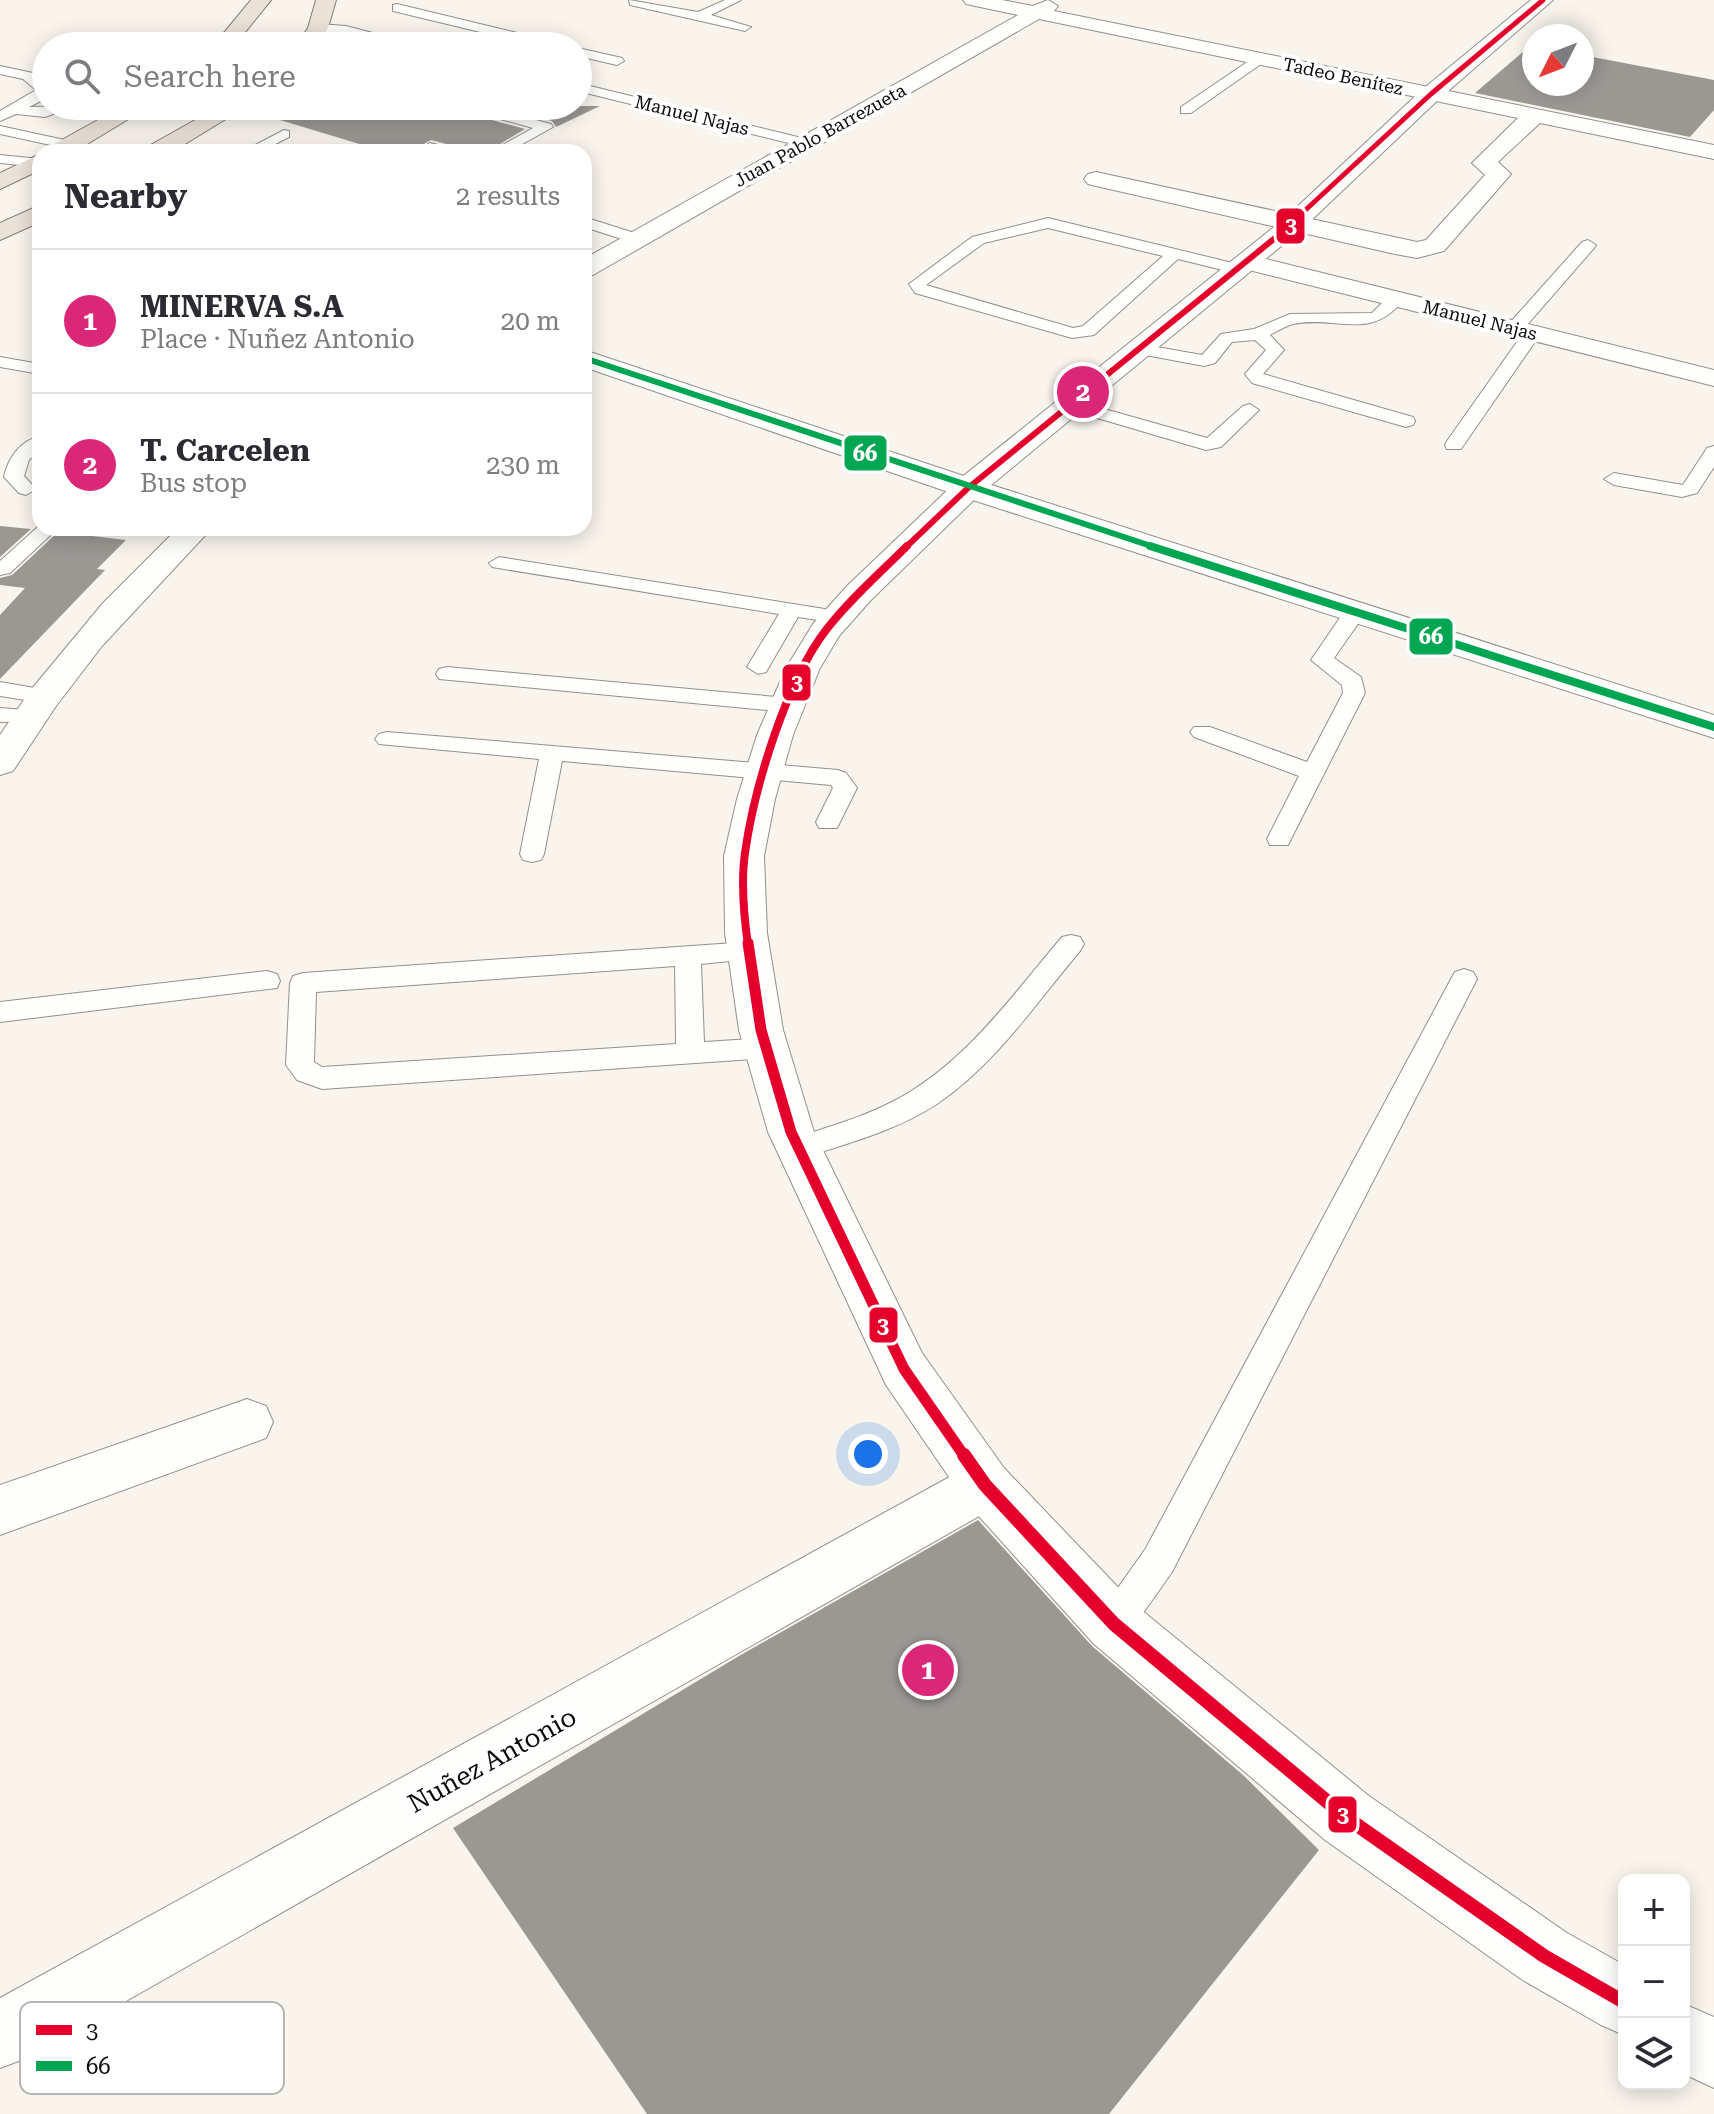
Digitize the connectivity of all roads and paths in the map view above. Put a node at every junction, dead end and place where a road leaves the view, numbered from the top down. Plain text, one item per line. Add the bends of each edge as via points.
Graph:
1 (261, 0) edge
2 (326, 0) edge
3 (735, 0) edge
4 (973, 0) edge
5 (1537, 1) edge
6 (634, 2) dead end
7 (1046, 7) edge
8 (397, 8) dead end
9 (699, 16) junction
10 (217, 21) dead end
11 (745, 27) dead end
12 (318, 28) junction
13 (216, 32) edge
14 (226, 32) edge
15 (315, 32) edge
16 (355, 32) edge
17 (499, 32) edge
18 (592, 55) edge
19 (1261, 59) junction
20 (2, 60) edge
21 (617, 61) dead end
22 (32, 79) edge
23 (592, 90) edge
24 (1431, 94) junction
25 (32, 101) edge
26 (17, 110) junction
27 (1186, 110) dead end
28 (32, 112) edge
29 (1534, 116) junction
30 (0, 117) edge
31 (114, 120) edge
32 (211, 120) edge
33 (520, 120) edge
34 (0, 130) edge
35 (284, 134) dead end
36 (805, 143) junction
37 (71, 144) edge
38 (169, 144) edge
39 (265, 144) edge
40 (513, 144) edge
41 (32, 146) edge
42 (1714, 152) edge
43 (32, 156) edge
44 (0, 159) edge
45 (32, 165) edge
46 (1096, 179) dead end
47 (0, 182) edge
48 (32, 216) edge
49 (592, 224) edge
50 (1293, 224) junction
51 (610, 230) junction
52 (0, 233) edge
53 (638, 239) junction
54 (592, 240) edge
55 (1588, 245) dead end
56 (1177, 252) junction
57 (592, 265) edge
58 (1242, 265) junction
59 (1395, 300) junction
60 (1523, 331) junction
61 (1258, 334) junction
62 (1140, 349) junction
63 (592, 361) edge
64 (0, 362) edge
65 (32, 368) edge
66 (1714, 378) edge
67 (1069, 404) junction
68 (1250, 410) dead end
69 (1406, 421) dead end
70 (1454, 445) dead end
71 (32, 447) edge
72 (1714, 452) edge
73 (1614, 479) dead end
74 (0, 484) edge
75 (968, 488) junction
76 (32, 489) edge
77 (32, 490) edge
78 (39, 536) edge
79 (187, 536) edge
80 (499, 563) dead end
81 (0, 569) edge
82 (792, 610) junction
83 (1356, 611) junction
84 (837, 617) junction
85 (758, 667) dead end
86 (447, 674) dead end
87 (0, 689) edge
88 (788, 705) junction
89 (25, 709) edge
90 (1714, 727) edge
91 (1202, 732) dead end
92 (387, 739) dead end
93 (552, 752) junction
94 (0, 763) edge
95 (765, 770) junction
96 (1311, 772) junction
97 (828, 822) dead end
98 (1279, 839) dead end
99 (532, 854) dead end
100 (1071, 944) dead end
101 (749, 951) junction
102 (688, 955) junction
103 (1464, 979) dead end
104 (267, 981) dead end
105 (0, 1012) edge
106 (767, 1048) junction
107 (690, 1053) junction
108 (799, 1148) junction
109 (247, 1422) dead end
110 (985, 1485) junction
111 (0, 1510) edge
112 (1114, 1624) junction
113 (1618, 1999) edge
114 (59, 2002) edge
115 (20, 2024) edge
116 (0, 2035) edge
117 (1690, 2040) edge
118 (1714, 2054) edge

1 - 14 main road
2 - 12 main road
3 - 9 lane
4 - 7 street, Tadeo Benítez
5 - 24 street
6 - 9 lane
7 - 19 street, Tadeo Benítez
7 - 36 street, Juan Pablo Barrezueta
8 - 17 lane
9 - 11 lane
10 - 13 main road
12 - 15 main road
12 - 16 lane
18 - 21 lane
19 - 24 street, Tadeo Benítez
19 - 27 lane
20 - 22 lane
23 - 36 lane, Manuel Najas
24 - 29 street, Tadeo Benítez
24 - 50 street
25 - 26 lane
26 - 28 lane
26 - 30 lane
29 - 42 street, Tadeo Benítez
29 - 50 street via 1484,163 1499,174 1435,246 1406,249
31 - 37 main road
32 - 38 main road
33 - 40 lane via 546,127
34 - 41 lane
35 - 39 lane
36 - 53 street, Juan Pablo Barrezueta
43 - 44 lane
45 - 47 main road
46 - 50 street
48 - 52 main road
49 - 51 lane
50 - 58 street
51 - 53 lane
51 - 54 lane
53 - 57 street, Juan Pablo Barrezueta
55 - 60 lane
56 - 56 lane via 1082,332 917,284 978,240 1041,224
56 - 58 lane
58 - 59 street, Manuel Najas
58 - 62 street
59 - 60 street, Manuel Najas
59 - 61 lane via 1373,318 1290,319
60 - 66 street, Manuel Najas
60 - 70 lane
61 - 62 lane via 1227,338 1204,361
61 - 69 lane via 1275,350 1254,374 1258,379
62 - 67 street
63 - 75 street
64 - 65 lane
67 - 68 lane via 1206,444 1214,443
67 - 75 street
71 - 76 lane via 21,454 14,477
72 - 73 lane via 1690,489
74 - 77 lane
75 - 83 street
75 - 84 street
78 - 81 lane
79 - 89 street via 148,572
80 - 82 lane
82 - 84 lane
82 - 85 lane
83 - 90 street
83 - 96 lane via 1322,660 1356,687
84 - 88 street via 803,668
86 - 88 lane
87 - 89 lane
88 - 95 street
89 - 94 street
91 - 96 lane
92 - 93 lane
93 - 95 lane
93 - 99 lane
95 - 97 lane via 838,778 845,788
95 - 101 street via 744,856
96 - 98 lane
100 - 108 lane via 975,1055 945,1081 904,1109
101 - 102 lane
101 - 106 street
102 - 107 lane
102 - 107 lane via 303,983 300,1065 322,1078
103 - 112 lane via 1159,1560
104 - 105 lane
106 - 107 lane
106 - 108 street
108 - 110 street via 904,1369
109 - 111 street
110 - 112 street
110 - 114 street, Nuñez Antonio
112 - 113 street via 1347,1818 1544,1956
115 - 116 street, Nuñez Antonio
117 - 118 street

